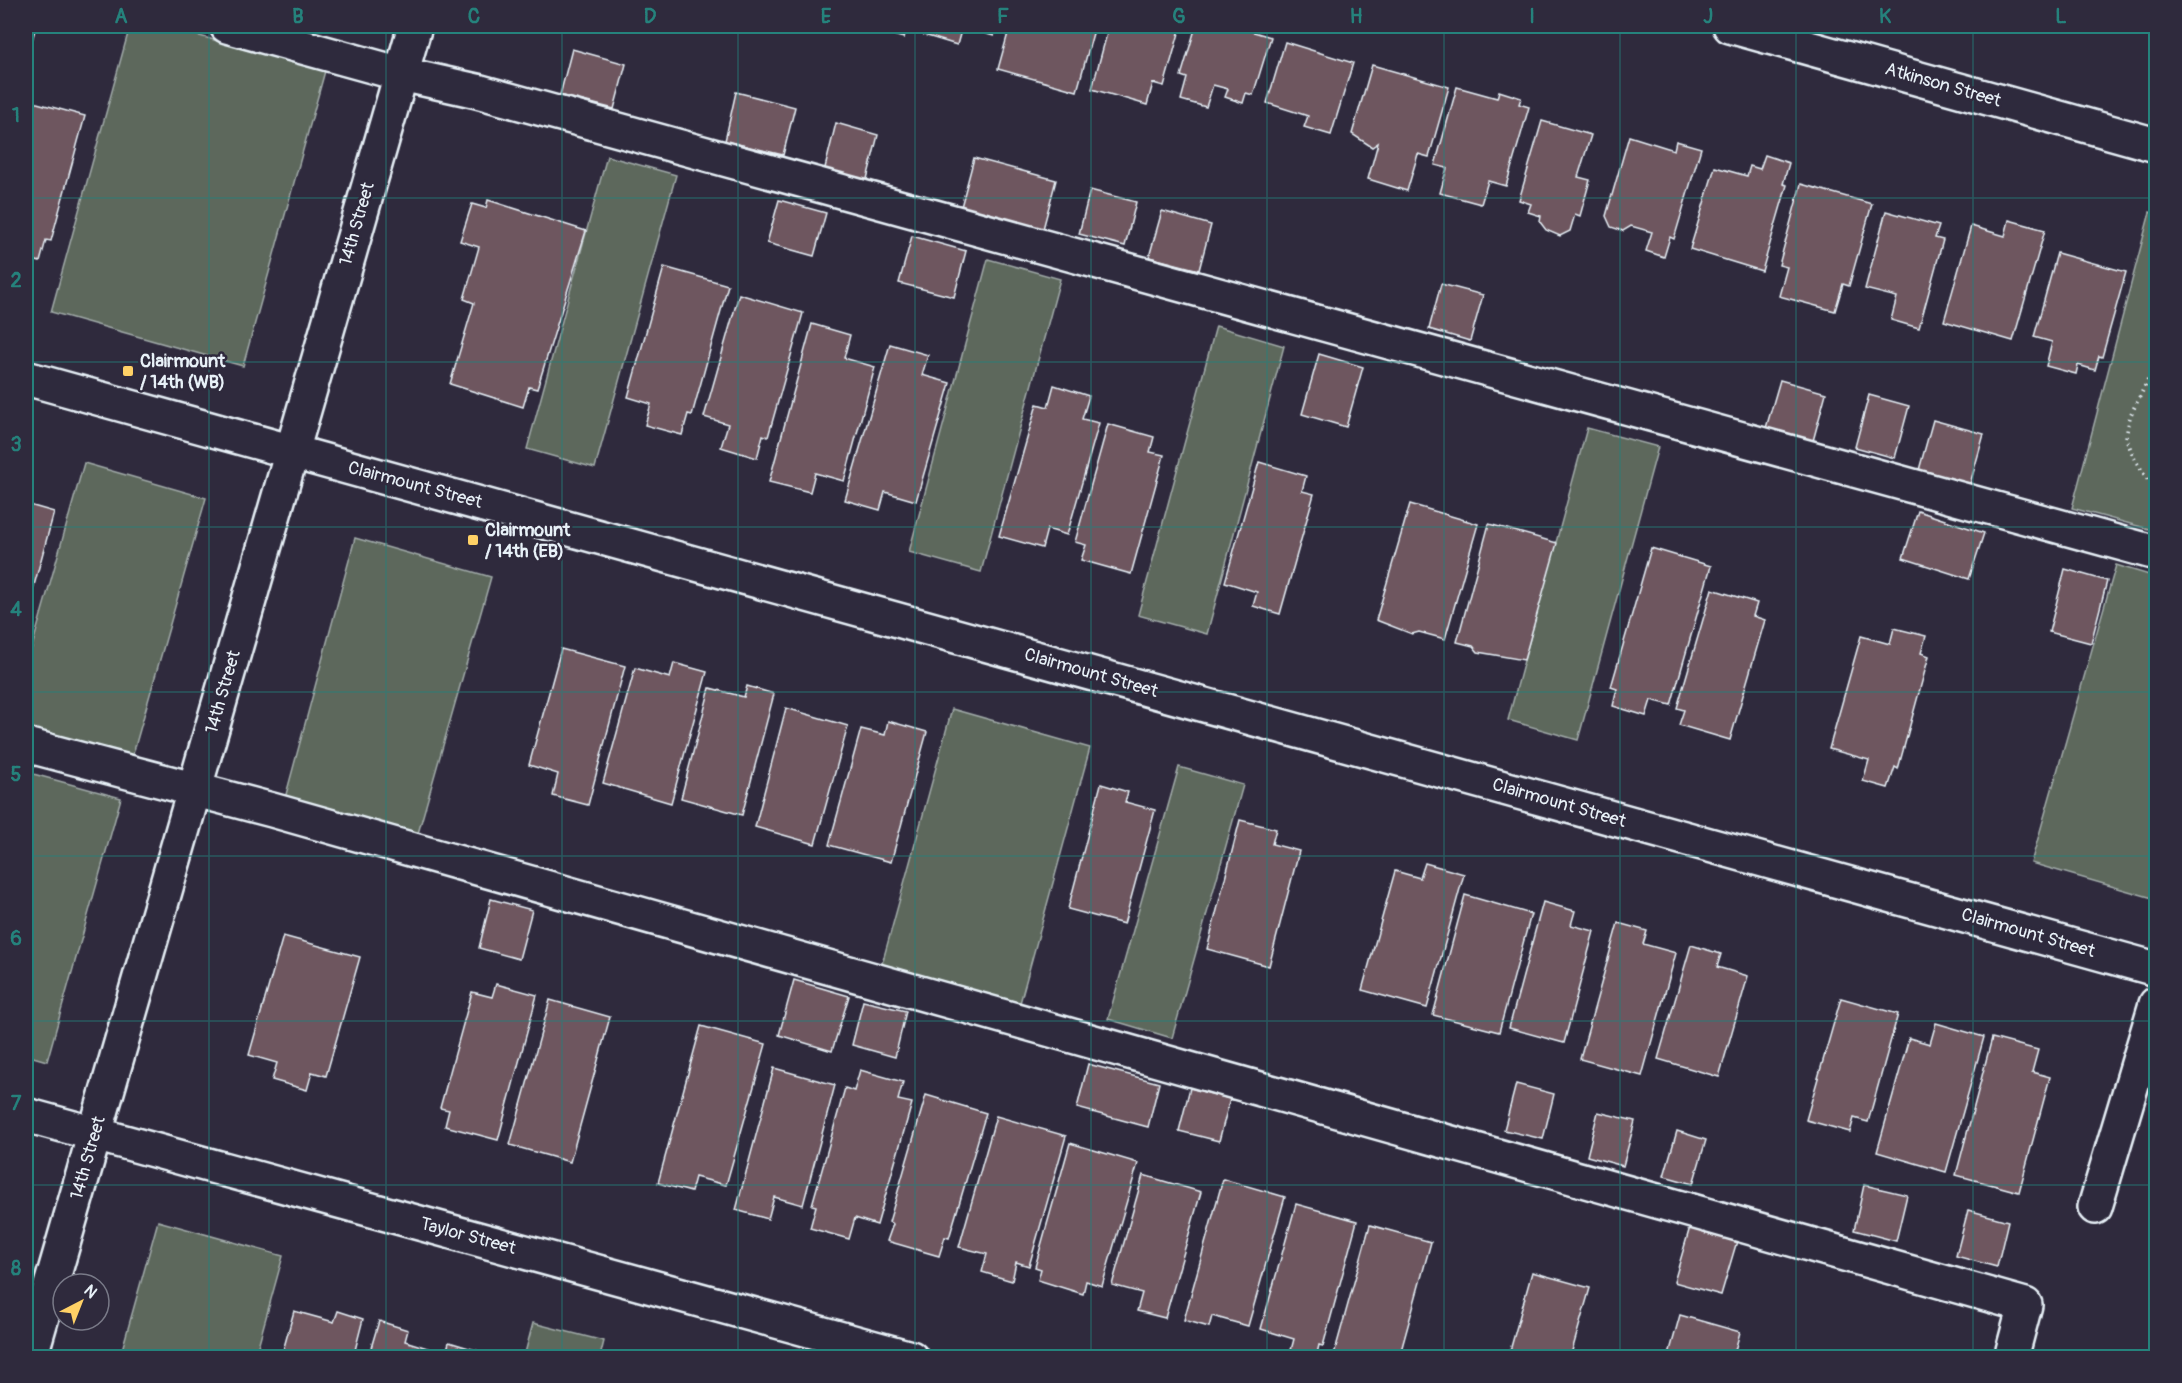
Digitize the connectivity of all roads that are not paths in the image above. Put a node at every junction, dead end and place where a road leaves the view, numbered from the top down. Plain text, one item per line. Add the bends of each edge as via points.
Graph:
1 (227, 26) edge
2 (415, 26) edge
3 (1730, 26) edge
4 (401, 74) junction
5 (2157, 145) edge
6 (26, 378) edge
7 (292, 451) junction
8 (2157, 554) edge
9 (26, 745) edge
10 (195, 791) junction
11 (2157, 969) edge
12 (2157, 1004) edge
13 (26, 1115) edge
14 (95, 1134) junction
15 (2095, 1207) dead end
16 (30, 1358) edge
17 (911, 1358) edge
18 (2011, 1358) edge

1 - 4 street
2 - 4 street, 14th Street
3 - 5 street, Atkinson Street
4 - 7 street, 14th Street
4 - 8 street via 488,94
6 - 7 street, Clairmount Street
7 - 10 street, 14th Street
7 - 11 street, Clairmount Street
9 - 10 street
10 - 14 street, 14th Street
10 - 18 street via 2025,1305
12 - 15 street
13 - 14 street, Taylor Street
14 - 16 street, 14th Street
14 - 17 street, Taylor Street

